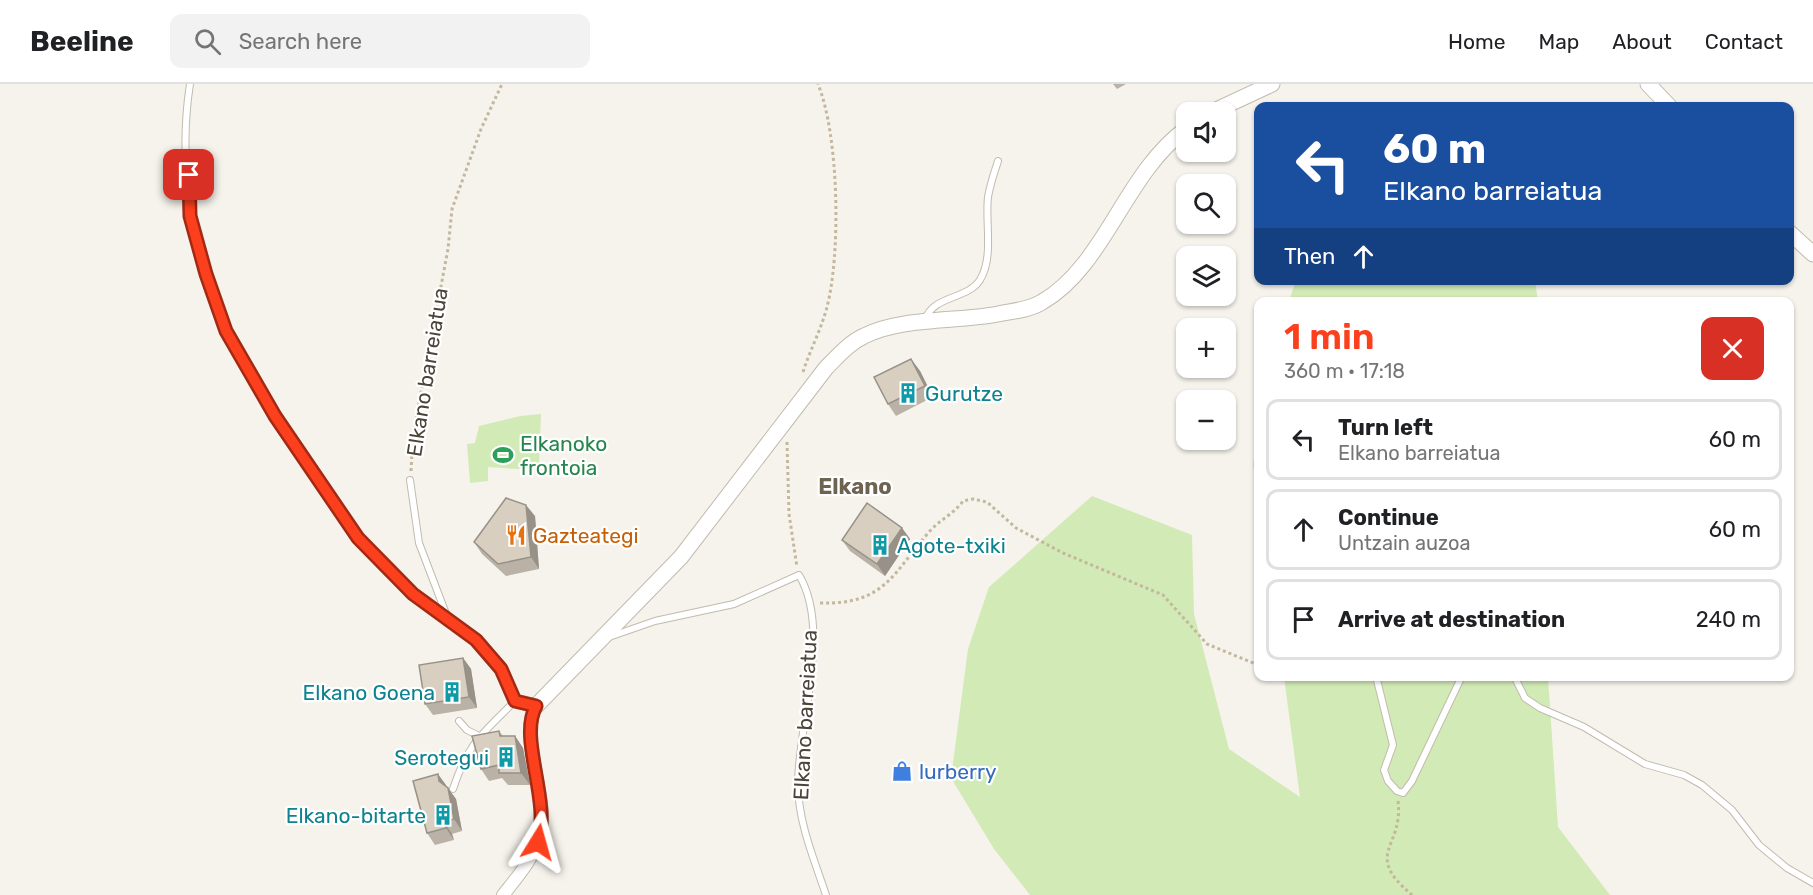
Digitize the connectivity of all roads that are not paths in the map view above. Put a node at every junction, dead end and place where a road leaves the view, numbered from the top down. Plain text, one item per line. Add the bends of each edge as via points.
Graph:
1 (190, 84) edge
2 (1272, 84) edge
3 (1648, 84) edge
4 (1233, 102) edge
5 (1665, 102) edge
6 (1176, 138) edge
7 (998, 161) dead end
8 (1794, 237) edge
9 (1813, 254) edge
10 (924, 323) junction
11 (410, 480) road end
12 (448, 620) junction
13 (598, 642) junction
14 (1377, 681) edge
15 (1460, 681) edge
16 (1516, 681) edge
17 (515, 701) junction
18 (536, 706) junction
19 (459, 721) dead end
20 (479, 736) junction
21 (453, 789) dead end
22 (1813, 883) edge
23 (503, 895) edge
24 (826, 895) edge

1 - 12 lane via 190,216 226,331 275,416 358,538 413,594
2 - 4 street
3 - 5 street
6 - 10 street via 1155,158 1064,287 1025,308
7 - 10 lane via 988,196 987,253 981,278 966,292 936,306
8 - 9 street
10 - 13 street via 882,329 857,340 826,368 681,557
11 - 12 lane, Elkano barreiatua via 419,543
12 - 17 lane via 476,640 501,669
13 - 18 street
13 - 24 lane, Elkano barreiatua via 655,621 734,604 799,575 809,603 811,679 800,755 799,794 803,825
14 - 15 lane via 1394,745 1384,770 1388,781 1403,793
16 - 22 lane via 1525,698 1540,708 1584,728 1645,764 1684,775 1702,785 1732,810 1759,845
17 - 18 lane
17 - 20 lane
18 - 23 street via 531,737 541,832 525,866
19 - 20 lane
20 - 21 lane via 463,759

